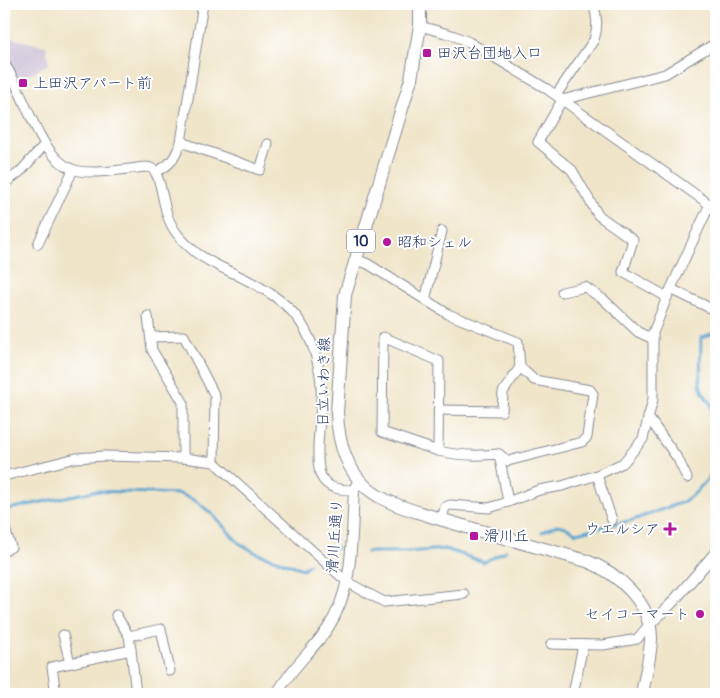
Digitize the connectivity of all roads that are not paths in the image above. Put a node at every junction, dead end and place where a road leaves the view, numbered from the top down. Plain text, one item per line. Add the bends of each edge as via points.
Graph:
1 (202, 4) edge
2 (420, 4) edge
3 (593, 4) edge
4 (420, 26) junction
5 (716, 43) edge
6 (4, 63) edge
7 (559, 97) junction
8 (181, 142) junction
9 (45, 144) junction
10 (268, 144) dead end
11 (73, 170) junction
12 (156, 172) junction
13 (4, 184) edge
14 (713, 207) edge
15 (442, 231) dead end
16 (38, 244) dead end
17 (356, 259) junction
18 (562, 292) dead end
19 (669, 293) junction
20 (425, 300) junction
21 (716, 311) edge
22 (148, 316) dead end
23 (151, 337) junction
24 (653, 339) junction
25 (520, 367) junction
26 (439, 410) junction
27 (648, 417) junction
28 (438, 451) junction
29 (499, 454) junction
30 (183, 458) junction
31 (214, 462) junction
32 (597, 475) junction
33 (4, 476) edge
34 (687, 478) dead end
35 (356, 484) junction
36 (508, 502) junction
37 (442, 519) junction
38 (612, 520) dead end
39 (4, 526) edge
40 (4, 551) edge
41 (716, 552) edge
42 (347, 582) junction
43 (464, 594) dead end
44 (116, 615) dead end
45 (649, 626) junction
46 (64, 635) dead end
47 (129, 636) junction
48 (551, 644) dead end
49 (584, 645) junction
50 (131, 650) junction
51 (70, 663) junction
52 (170, 671) dead end
53 (56, 694) edge
54 (136, 694) edge
55 (276, 694) edge
56 (573, 694) edge
57 (642, 694) edge

1 - 8 street
2 - 4 main road, 日立いわき線 / 10
3 - 7 street via 597,22 594,40
4 - 7 street via 469,42
4 - 17 main road, 日立いわき線 / 10 via 411,78
5 - 7 street via 665,74
6 - 9 street
7 - 14 street
7 - 19 street via 538,142 572,170 598,215 633,240 623,272
8 - 10 street via 260,170
8 - 12 street via 175,158
9 - 11 street via 53,156
9 - 13 street via 21,171
11 - 12 street via 146,167
11 - 16 street
12 - 35 street via 167,214 180,239 198,254 262,287 284,302 296,316 306,332 320,372 318,455 321,476 332,487 342,490
14 - 19 street
15 - 20 street
17 - 20 street
17 - 35 main road, 日立いわき線 / 10 via 343,305 337,413 342,448
18 - 24 street via 585,287 638,332
19 - 21 street
19 - 24 street
20 - 25 street via 448,314 518,342
22 - 23 street
23 - 30 street via 152,350 183,402
23 - 31 street via 184,336 215,396
24 - 27 street via 654,399
25 - 26 street via 503,392 502,411
25 - 29 street via 534,380 590,390 593,394 587,436 582,442 508,461
26 - 28 street
26 - 28 street via 438,361 383,337 382,432
27 - 32 street via 643,439 624,462
27 - 34 street via 664,437
28 - 29 street via 456,456
29 - 36 street
30 - 31 street
30 - 33 street via 76,458
31 - 42 street
32 - 36 street
32 - 38 street
35 - 37 main road, 日立いわき線 / 10 via 404,508
35 - 42 street, 滑川丘通り
36 - 37 street via 489,508 450,505 445,507
37 - 45 main road, 日立いわき線 / 10 via 601,566 636,597
39 - 40 street via 11,547
41 - 45 street
42 - 43 street via 384,602
42 - 55 street, 滑川丘通り via 327,629
44 - 47 street
45 - 49 street via 637,639
45 - 57 main road, 日立いわき線 / 10 via 651,637
46 - 51 street
47 - 50 street
47 - 52 street via 161,629
48 - 49 street
49 - 56 street
50 - 51 street
50 - 54 street
51 - 53 street via 52,667

